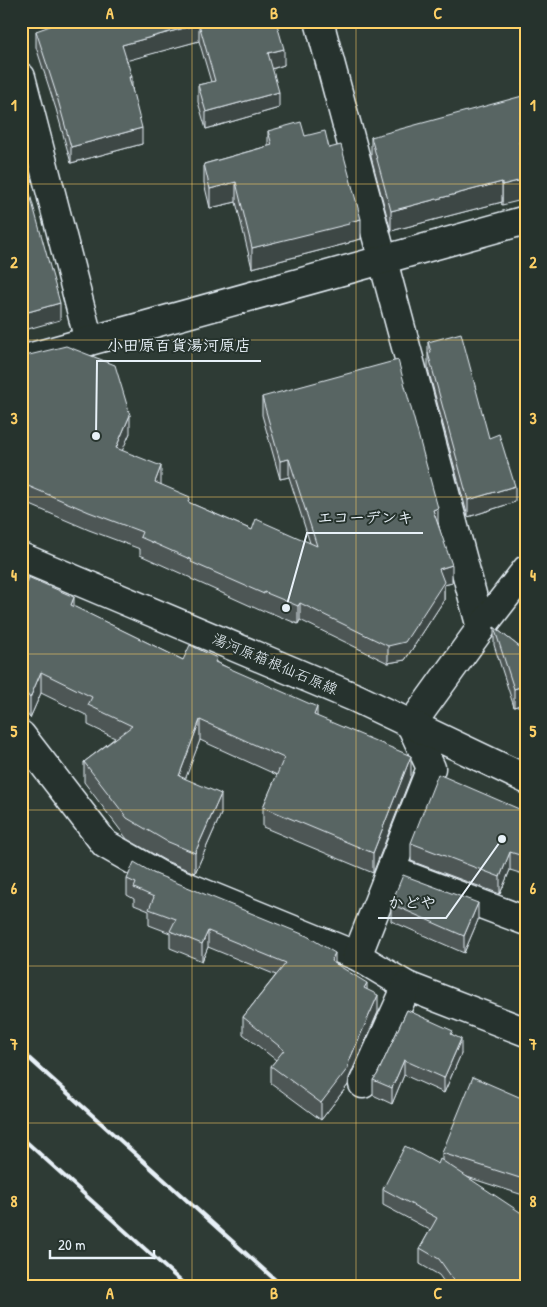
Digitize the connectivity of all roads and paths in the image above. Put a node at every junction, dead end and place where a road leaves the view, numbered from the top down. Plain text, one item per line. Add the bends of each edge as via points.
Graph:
1 (320, 21) edge
2 (21, 77) edge
3 (526, 220) edge
4 (383, 259) junction
5 (89, 341) junction
6 (21, 360) edge
7 (21, 557) edge
8 (526, 570) edge
9 (481, 628) junction
10 (410, 725) junction
11 (21, 735) edge
12 (526, 779) edge
13 (391, 870) junction
14 (526, 921) edge
15 (357, 956) junction
16 (407, 986) junction
17 (526, 1032) edge
18 (363, 1084) dead end

1 - 4 street
2 - 5 street
3 - 4 street
4 - 5 street
4 - 9 street
5 - 6 street
7 - 10 street, 湯河原箱根仙石原線 via 356,698
8 - 9 street
9 - 10 street
10 - 12 street, 湯河原箱根仙石原線
10 - 13 street via 431,768
11 - 15 street via 106,844 160,875
13 - 14 street
13 - 15 street
15 - 16 street
16 - 17 street
16 - 18 street

